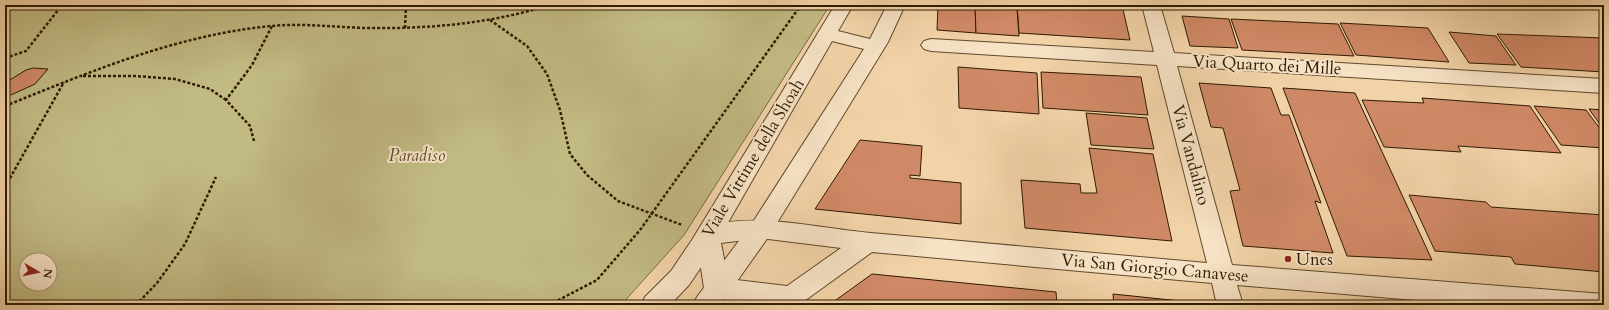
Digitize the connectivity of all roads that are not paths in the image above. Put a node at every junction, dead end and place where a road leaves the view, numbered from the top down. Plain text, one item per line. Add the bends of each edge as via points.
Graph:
1 (844, 5) edge
2 (896, 5) edge
3 (1151, 5) edge
4 (826, 34) junction
5 (931, 45) dead end
6 (876, 46) junction
7 (1166, 59) junction
8 (1604, 86) edge
9 (760, 229) junction
10 (708, 235) junction
11 (868, 242) junction
12 (1222, 274) junction
13 (712, 296) edge
14 (791, 301) edge
15 (654, 305) edge
16 (1230, 305) edge
17 (1604, 305) edge

1 - 4 street, Viale Vittime della Shoah
2 - 6 street
3 - 7 street, Via Vandalino
4 - 6 street
4 - 10 street, Viale Vittime della Shoah
5 - 7 street, Via Quarto dei Mille
6 - 9 street
7 - 8 street, Via Quarto dei Mille
7 - 12 street, Via Vandalino
9 - 10 street, Via San Giorgio Canavese
9 - 11 street, Via San Giorgio Canavese
9 - 13 street
10 - 13 street
10 - 15 street, Viale Vittime della Shoah via 680,278
11 - 12 street, Via San Giorgio Canavese
11 - 14 street
12 - 16 street, Via Vandalino
12 - 17 street, Via San Giorgio Canavese
13 - 14 street

